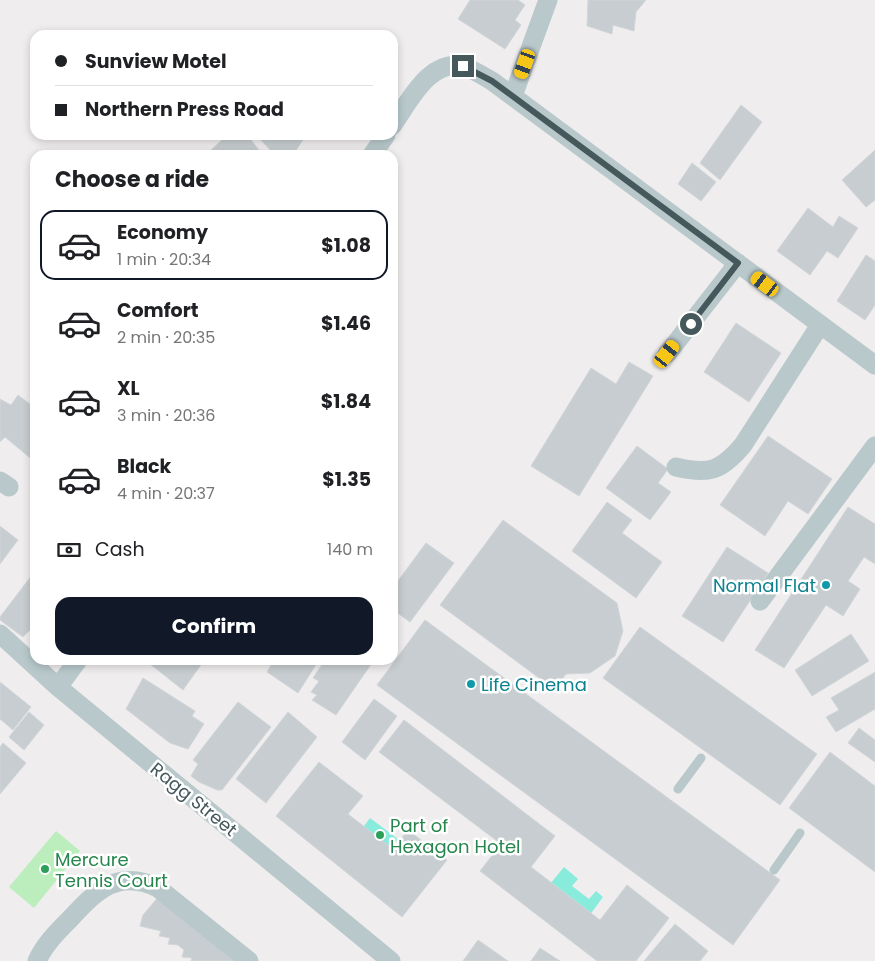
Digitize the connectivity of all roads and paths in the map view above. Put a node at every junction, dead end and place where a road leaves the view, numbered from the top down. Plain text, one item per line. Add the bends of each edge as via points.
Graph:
1 (548, 0) edge
2 (513, 96) junction
3 (398, 118) edge
4 (738, 263) junction
5 (820, 325) junction
6 (667, 354) dead end
7 (875, 365) edge
8 (875, 446) edge
9 (676, 466) dead end
10 (760, 601) dead end
11 (0, 634) edge
12 (30, 661) edge
13 (34, 665) edge
14 (74, 665) edge
15 (58, 687) junction
16 (701, 758) dead end
17 (678, 789) dead end
18 (800, 833) dead end
19 (774, 870) dead end
20 (36, 961) edge
21 (249, 961) edge
22 (391, 961) edge

1 - 2 street
2 - 3 street via 477,72 463,66 449,66 429,76
2 - 4 street
4 - 5 street
4 - 6 street
5 - 7 street
5 - 9 street via 743,445 729,461 714,470 696,472
8 - 10 street
11 - 12 street, Ragg Street
13 - 15 street, Ragg Street
14 - 15 street
15 - 22 street, Ragg Street
16 - 17 lane
18 - 19 lane
20 - 21 street via 53,936 92,895 107,885 128,880 158,888

